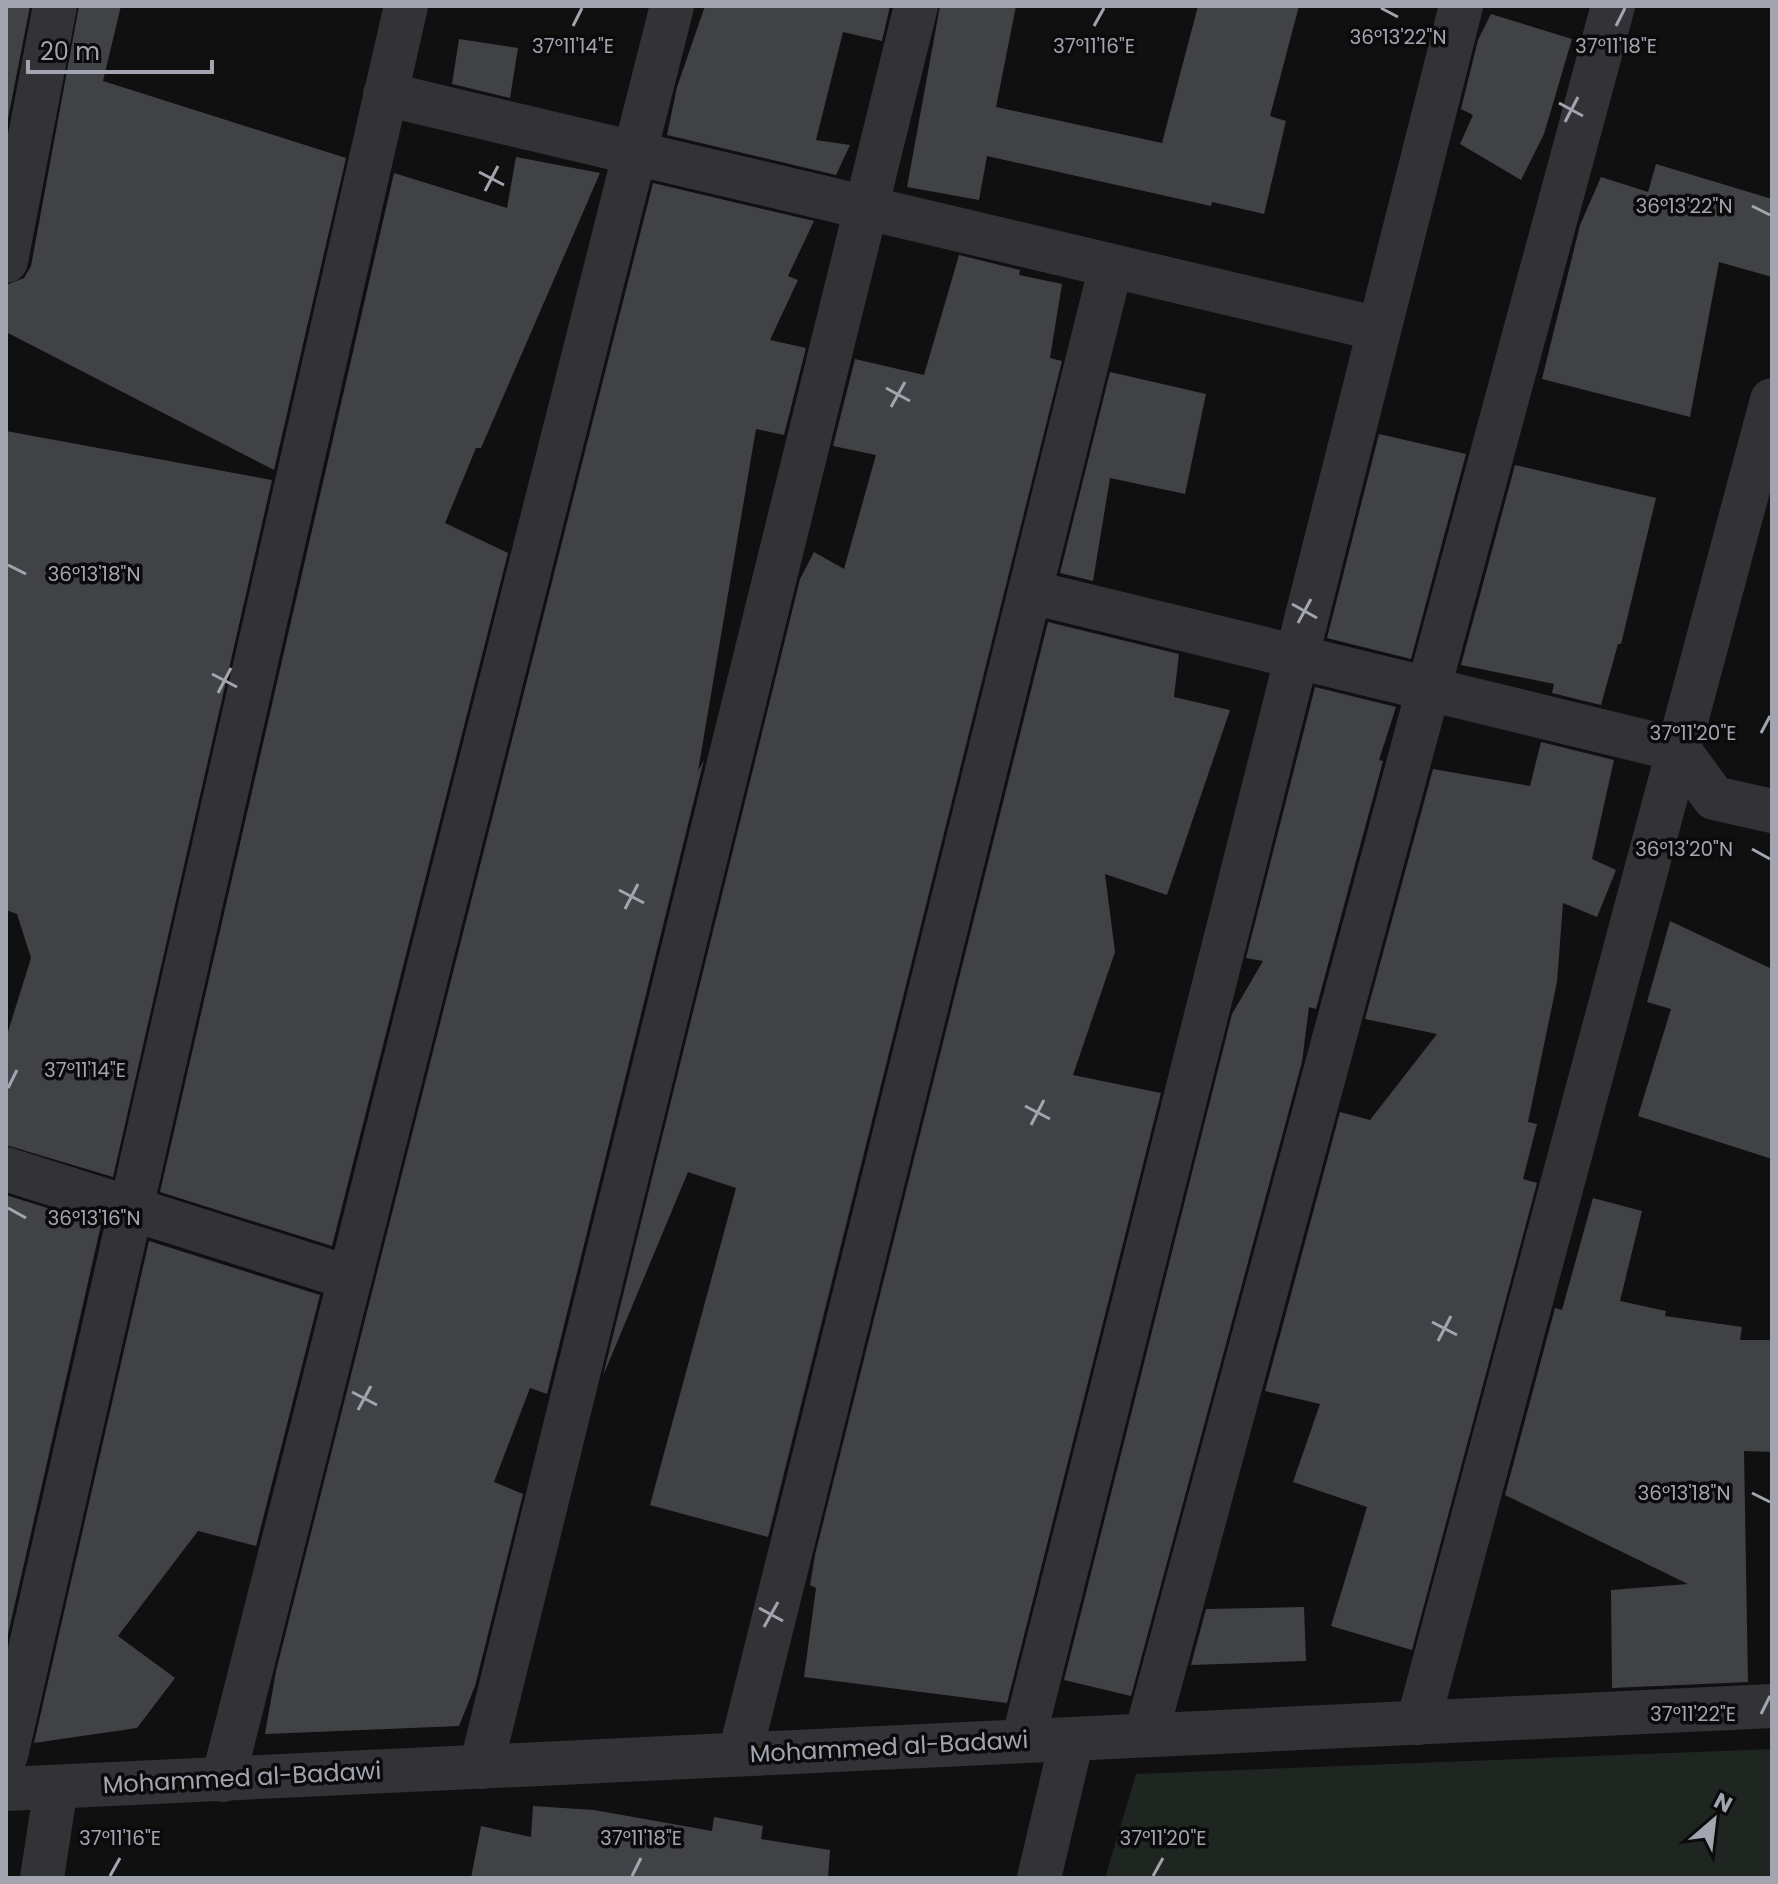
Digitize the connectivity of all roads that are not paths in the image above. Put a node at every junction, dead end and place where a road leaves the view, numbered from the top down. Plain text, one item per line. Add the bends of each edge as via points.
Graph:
1 (55, 6) edge
2 (406, 6) edge
3 (672, 6) edge
4 (916, 6) edge
5 (1461, 6) edge
6 (1613, 6) edge
7 (385, 94) junction
8 (634, 153) junction
9 (867, 208) junction
10 (6, 261) edge
11 (1111, 266) junction
12 (1379, 329) junction
13 (1772, 400) edge
14 (1031, 592) junction
15 (1296, 656) junction
16 (1431, 689) junction
17 (1679, 750) junction
18 (1772, 811) edge
19 (6, 1169) edge
20 (132, 1209) junction
21 (350, 1278) junction
22 (1772, 1706) edge
23 (1418, 1723) junction
24 (1146, 1735) junction
25 (1072, 1739) junction
26 (1023, 1741) junction
27 (740, 1754) junction
28 (6, 1755) edge
29 (481, 1767) junction
30 (223, 1780) junction
31 (56, 1787) junction
32 (6, 1789) edge
33 (42, 1878) edge
34 (1039, 1878) edge

1 - 10 street
2 - 7 street
3 - 8 street
4 - 9 street
5 - 12 street
6 - 16 street
7 - 8 street
7 - 20 street
8 - 9 street
8 - 21 street
9 - 11 street
9 - 29 street
11 - 12 street
11 - 14 street
12 - 15 street
13 - 17 street
14 - 15 street
14 - 27 street
15 - 16 street
15 - 26 street
16 - 17 street
16 - 24 street
17 - 18 street via 1714,798
17 - 23 street
19 - 20 street
20 - 21 street
20 - 28 street
21 - 30 street
22 - 23 street, Mohammed al-Badawi
23 - 24 street, Mohammed al-Badawi
24 - 25 street, Mohammed al-Badawi
25 - 26 street, Mohammed al-Badawi
25 - 34 street
26 - 27 street, Mohammed al-Badawi
27 - 29 street, Mohammed al-Badawi
29 - 30 street, Mohammed al-Badawi
30 - 31 street, Mohammed al-Badawi
31 - 32 street, Mohammed al-Badawi
31 - 33 street

